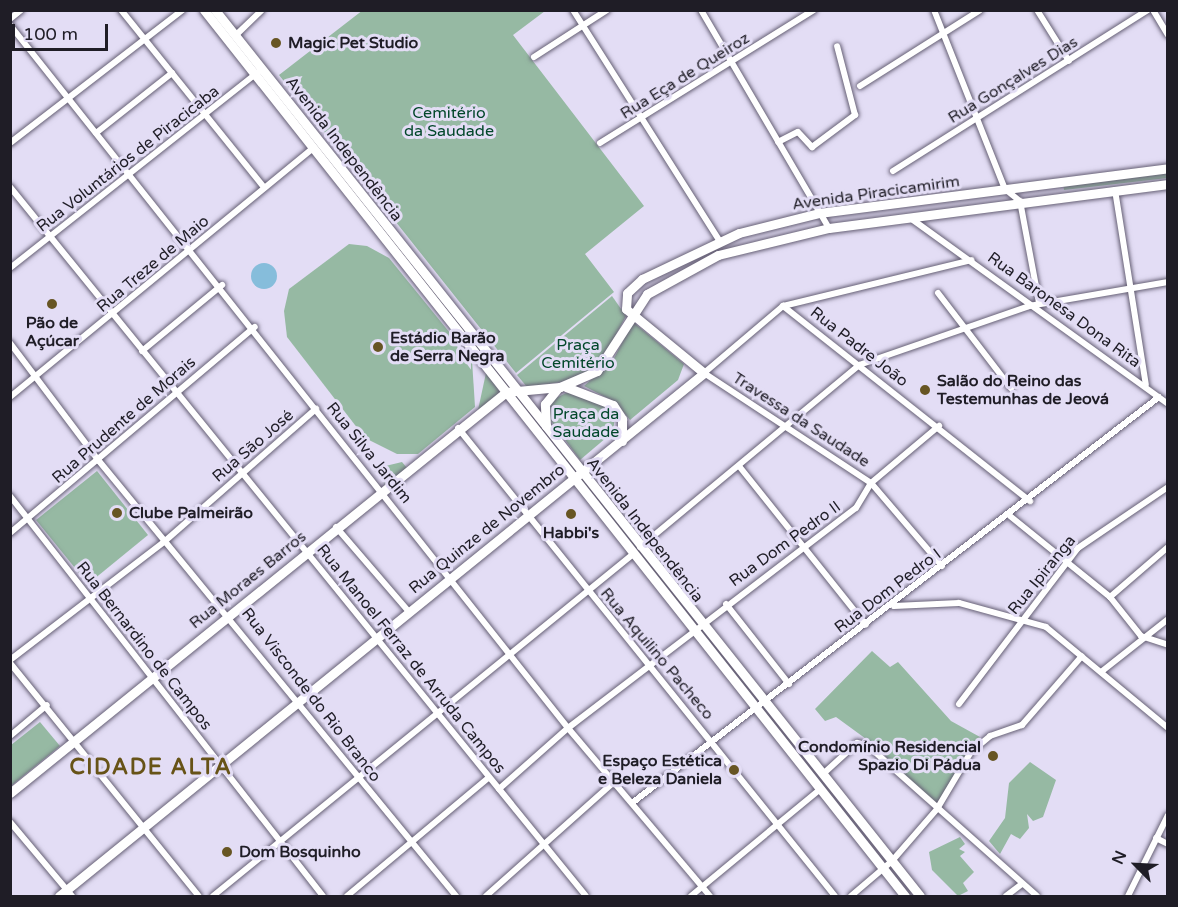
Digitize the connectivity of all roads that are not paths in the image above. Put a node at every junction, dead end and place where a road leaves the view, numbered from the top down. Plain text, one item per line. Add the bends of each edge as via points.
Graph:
1 (21, 10) edge
2 (122, 10) edge
3 (183, 10) edge
4 (204, 10) edge
5 (215, 10) edge
6 (262, 10) edge
7 (573, 10) edge
8 (607, 10) edge
9 (701, 10) edge
10 (814, 10) edge
11 (934, 10) edge
12 (980, 10) edge
13 (1037, 10) edge
14 (1148, 10) edge
15 (1153, 10) edge
16 (10, 19) edge
17 (10, 25) edge
18 (583, 26) junction
19 (942, 34) junction
20 (1167, 35) edge
21 (235, 36) junction
22 (144, 38) junction
23 (837, 45) dead end
24 (534, 57) dead end
25 (1069, 61) junction
26 (733, 62) junction
27 (258, 72) junction
28 (172, 73) junction
29 (860, 86) dead end
30 (67, 98) junction
31 (204, 116) junction
32 (642, 119) junction
33 (975, 121) junction
34 (96, 134) junction
35 (778, 142) junction
36 (10, 143) edge
37 (600, 143) dead end
38 (312, 149) junction
39 (1167, 168) edge
40 (892, 171) dead end
41 (128, 175) junction
42 (1057, 181) junction
43 (1167, 184) edge
44 (10, 187) edge
45 (264, 187) junction
46 (1005, 189) junction
47 (1115, 190) junction
48 (1058, 196) junction
49 (921, 200) junction
50 (1020, 201) junction
51 (819, 213) junction
52 (913, 220) junction
53 (387, 227) junction
54 (829, 228) junction
55 (739, 233) junction
56 (50, 238) junction
57 (720, 242) junction
58 (191, 248) junction
59 (734, 248) junction
60 (971, 260) junction
61 (10, 268) edge
62 (686, 274) junction
63 (1167, 282) edge
64 (222, 285) junction
65 (1131, 288) junction
66 (938, 293) dead end
67 (1039, 303) junction
68 (783, 306) junction
69 (1029, 306) junction
70 (630, 314) junction
71 (114, 316) junction
72 (965, 326) junction
73 (255, 327) junction
74 (10, 343) edge
75 (142, 351) junction
76 (859, 365) junction
77 (704, 373) junction
78 (36, 376) junction
79 (1146, 386) junction
80 (560, 387) junction
81 (1011, 388) dead end
82 (511, 391) junction
83 (176, 393) junction
84 (10, 397) edge
85 (1159, 397) junction
86 (1167, 404) edge
87 (316, 409) junction
88 (939, 426) junction
89 (458, 428) junction
90 (546, 429) junction
91 (785, 429) junction
92 (622, 441) junction
93 (99, 461) junction
94 (739, 466) junction
95 (241, 473) junction
96 (578, 475) junction
97 (871, 483) junction
98 (1167, 488) edge
99 (384, 490) junction
100 (10, 496) edge
101 (1030, 501) junction
102 (1010, 516) junction
103 (527, 517) junction
104 (29, 519) junction
105 (336, 526) junction
106 (10, 533) edge
107 (165, 541) junction
108 (804, 545) junction
109 (1167, 547) edge
110 (635, 551) junction
111 (307, 552) junction
112 (1068, 562) junction
113 (942, 566) junction
114 (451, 578) junction
115 (586, 592) junction
116 (909, 592) junction
117 (90, 597) junction
118 (1110, 597) junction
119 (726, 604) junction
120 (919, 604) junction
121 (891, 606) junction
122 (409, 612) junction
123 (230, 615) junction
124 (1024, 618) junction
125 (1167, 619) edge
126 (866, 625) junction
127 (701, 626) junction
128 (692, 631) junction
129 (1141, 636) junction
130 (374, 640) junction
131 (1167, 645) edge
132 (510, 654) junction
133 (1082, 656) junction
134 (10, 662) edge
135 (648, 667) junction
136 (1101, 672) junction
137 (154, 676) junction
138 (789, 684) junction
139 (298, 701) junction
140 (763, 701) junction
141 (960, 704) dead end
142 (47, 705) junction
143 (754, 706) junction
144 (437, 714) junction
145 (568, 728) junction
146 (1167, 729) edge
147 (10, 736) edge
148 (75, 738) junction
149 (711, 738) junction
150 (219, 766) junction
151 (823, 774) junction
152 (359, 777) junction
153 (488, 777) junction
154 (614, 782) junction
155 (499, 789) junction
156 (819, 790) junction
157 (10, 793) edge
158 (632, 803) junction
159 (937, 809) junction
160 (1167, 815) edge
161 (10, 822) edge
162 (779, 826) junction
163 (144, 827) junction
164 (1156, 838) junction
165 (279, 842) junction
166 (412, 843) junction
167 (544, 844) junction
168 (1167, 844) edge
169 (892, 861) junction
170 (884, 869) junction
171 (1022, 884) junction
172 (702, 887) junction
173 (69, 893) edge
174 (59, 897) edge
175 (199, 897) edge
176 (213, 897) edge
177 (323, 897) edge
178 (347, 897) edge
179 (456, 897) edge
180 (486, 897) edge
181 (586, 897) edge
182 (691, 897) edge
183 (710, 897) edge
184 (835, 897) edge
185 (851, 897) edge
186 (905, 897) edge
187 (920, 897) edge
188 (1006, 897) edge
189 (1037, 897) edge
190 (1128, 897) edge

1 - 16 street
2 - 22 street
3 - 22 street
4 - 27 main road, Avenida Independência
5 - 21 main road, Avenida Independência
6 - 21 street
7 - 18 street
8 - 18 street
9 - 26 street
10 - 26 street, Rua Eça de Queiroz
11 - 19 street
12 - 19 street
13 - 25 street
14 - 25 street, Rua Gonçalves Dias
15 - 20 street
17 - 30 street, Rua Silva Jardim
18 - 24 street
18 - 32 street
19 - 29 street
19 - 33 street
21 - 27 main road, Avenida Independência
22 - 28 street
22 - 30 street
23 - 35 street via 855,115 812,147 798,132
25 - 33 street, Rua Gonçalves Dias
26 - 32 street, Rua Eça de Queiroz
26 - 35 street
27 - 31 street, Rua Voluntários de Piracicaba
27 - 38 main road, Avenida Independência
27 - 53 main road, Avenida Independência
28 - 31 street
28 - 34 street
30 - 34 street, Rua Silva Jardim
30 - 36 street
31 - 41 street, Rua Voluntários de Piracicaba
31 - 45 street
32 - 37 street, Rua Eça de Queiroz
32 - 57 street
33 - 40 street, Rua Gonçalves Dias
33 - 46 street
34 - 41 street, Rua Silva Jardim
35 - 51 street
38 - 45 street, Rua Treze de Maio
38 - 53 main road via 324,154
38 - 82 main road, Avenida Independência
39 - 42 main road, Avenida Piracicamirim
41 - 56 street, Rua Voluntários de Piracicaba
41 - 58 street, Rua Silva Jardim
42 - 46 main road, Avenida Piracicamirim
42 - 48 main road
43 - 47 main road, Avenida Piracicamirim
44 - 56 street, Rua Manoel Ferraz de Arruda Campos
45 - 58 street, Rua Treze de Maio
46 - 49 main road, Avenida Piracicamirim
46 - 50 street
47 - 48 main road, Avenida Piracicamirim
47 - 65 street
48 - 50 main road, Avenida Piracicamirim
49 - 51 main road, Avenida Piracicamirim
49 - 52 main road
50 - 52 main road, Avenida Piracicamirim
50 - 67 street
51 - 54 street
51 - 55 main road, Avenida Piracicamirim
52 - 54 main road, Avenida Piracicamirim
52 - 60 street, Rua Baronesa Dona Rita
53 - 82 main road, Avenida Independência
54 - 59 main road, Avenida Piracicamirim
55 - 57 main road, Avenida Piracicamirim
55 - 59 main road
56 - 61 street, Rua Voluntários de Piracicaba
56 - 71 street, Rua Manoel Ferraz de Arruda Campos
57 - 62 main road
57 - 70 main road, Avenida Piracicamirim via 663,266 634,285 625,302
58 - 64 street, Rua Silva Jardim
58 - 71 street, Rua Treze de Maio
59 - 62 main road, Avenida Piracicamirim
60 - 68 street, Rua Quinze de Novembro
60 - 69 street, Rua Baronesa Dona Rita
62 - 70 main road, Avenida Piracicamirim via 647,294
63 - 65 street
64 - 73 street, Rua Silva Jardim
64 - 75 street
65 - 67 street
65 - 79 street
66 - 72 street
67 - 69 street
68 - 76 street, Rua Padre João
68 - 77 street, Rua Quinze de Novembro
69 - 72 street
69 - 79 street, Rua Baronesa Dona Rita
70 - 77 main road, Travessa da Saudade
70 - 80 main road, Avenida Piracicamirim via 611,358 588,378
71 - 75 street, Rua Manoel Ferraz de Arruda Campos
71 - 78 street, Rua Treze de Maio
72 - 76 street
72 - 81 street
73 - 83 street, Rua Prudente de Morais
73 - 87 street, Rua Silva Jardim
74 - 78 street, Rua Visconde do Rio Branco
75 - 83 street, Rua Manoel Ferraz de Arruda Campos
76 - 88 street, Rua Padre João
76 - 91 street
77 - 91 street, Travessa da Saudade
77 - 92 main road, Rua Quinze de Novembro
78 - 84 street, Rua Treze de Maio
78 - 93 street, Rua Visconde do Rio Branco
79 - 85 street, Rua Baronesa Dona Rita
80 - 82 main road, Avenida Piracicamirim
80 - 90 main road via 545,404
80 - 92 main road via 583,390 613,405 622,419
82 - 89 main road, Rua Moraes Barros
82 - 90 main road, Avenida Independência
82 - 96 main road, Avenida Independência
83 - 93 street, Rua Prudente de Morais
83 - 95 street, Rua Manoel Ferraz de Arruda Campos
85 - 86 street, Rua Baronesa Dona Rita
85 - 101 street, Rua Dom Pedro I
87 - 95 street, Rua São José
87 - 99 street, Rua Silva Jardim
88 - 97 street, Rua Dom Pedro II
88 - 101 street, Rua Padre João
89 - 99 main road, Rua Moraes Barros
89 - 103 street, Rua Aquilino Pacheco
90 - 96 main road, Avenida Independência
91 - 94 street
91 - 97 street, Travessa da Saudade
92 - 96 main road, Rua Quinze de Novembro
93 - 104 street, Rua Prudente de Morais
93 - 107 street, Rua Visconde do Rio Branco
94 - 108 street
94 - 110 street
95 - 107 street, Rua São José
95 - 111 street, Rua Manoel Ferraz de Arruda Campos
96 - 103 main road, Rua Quinze de Novembro
96 - 110 main road, Avenida Independência
97 - 108 street, Rua Dom Pedro II via 856,508
97 - 113 street, Travessa da Saudade
98 - 112 street, Rua Ipiranga via 1090,537
99 - 105 main road, Rua Moraes Barros
99 - 114 street, Rua Silva Jardim
100 - 104 street, Rua Bernardino de Campos
101 - 102 street, Rua Dom Pedro I
102 - 112 street
102 - 113 street, Rua Dom Pedro I
103 - 114 main road, Rua Quinze de Novembro
103 - 115 street, Rua Aquilino Pacheco
104 - 106 street, Rua Prudente de Morais
104 - 117 street, Rua Bernardino de Campos
105 - 111 main road, Rua Moraes Barros
105 - 122 street
107 - 117 street, Rua São José
107 - 123 street, Rua Visconde do Rio Branco
108 - 119 street, Rua Dom Pedro II
108 - 126 street
109 - 118 street
110 - 115 street
110 - 127 main road, Avenida Independência
110 - 128 main road, Avenida Independência
111 - 123 main road, Rua Moraes Barros
111 - 130 street, Rua Manoel Ferraz de Arruda Campos
112 - 118 street
112 - 124 street, Rua Ipiranga
113 - 116 street, Rua Dom Pedro I
114 - 122 main road, Rua Quinze de Novembro
114 - 132 street, Rua Silva Jardim
115 - 132 street
115 - 135 street, Rua Aquilino Pacheco
116 - 120 street
116 - 121 street, Rua Dom Pedro I
117 - 134 street, Rua São José
117 - 137 street, Rua Bernardino de Campos
118 - 129 street
119 - 127 street, Rua Dom Pedro II
119 - 138 street
120 - 121 street
120 - 124 street via 959,603
121 - 126 street, Rua Dom Pedro I
122 - 130 main road, Rua Quinze de Novembro
123 - 137 main road, Rua Moraes Barros
123 - 139 street, Rua Visconde do Rio Branco
124 - 133 street via 1046,627
124 - 141 street, Rua Ipiranga
125 - 129 street
126 - 138 street, Rua Dom Pedro I
127 - 128 street, Rua Dom Pedro II
127 - 140 main road, Avenida Independência
128 - 135 street, Rua Dom Pedro II
128 - 143 main road, Avenida Independência
129 - 131 street
129 - 136 street
130 - 139 main road, Rua Quinze de Novembro
130 - 144 street, Rua Manoel Ferraz de Arruda Campos
132 - 144 street
132 - 145 street, Rua Silva Jardim
133 - 136 street
133 - 159 street via 1022,725 990,735 971,753
134 - 142 street
135 - 145 street, Rua Dom Pedro II
135 - 149 street, Rua Aquilino Pacheco
136 - 146 street
137 - 148 main road, Rua Moraes Barros
137 - 150 street, Rua Bernardino de Campos
138 - 140 street, Rua Dom Pedro I
139 - 150 main road, Rua Quinze de Novembro
139 - 152 street, Rua Visconde do Rio Branco
140 - 143 street, Rua Dom Pedro I
140 - 151 main road, Avenida Independência
142 - 147 street
142 - 148 street
143 - 149 street, Rua Dom Pedro I
143 - 156 main road, Avenida Independência
144 - 152 street
144 - 153 street, Rua Manoel Ferraz de Arruda Campos
145 - 154 street, Rua Silva Jardim
145 - 155 street, Rua Dom Pedro II
148 - 157 main road, Rua Moraes Barros
148 - 163 street
149 - 158 street, Rua Dom Pedro I
149 - 162 street, Rua Aquilino Pacheco
150 - 163 main road, Rua Quinze de Novembro
150 - 165 street, Rua Bernardino de Campos
151 - 159 street via 857,743 872,749
151 - 169 main road, Avenida Independência
152 - 165 street
152 - 166 street, Rua Visconde do Rio Branco
153 - 155 street, Rua Manoel Ferraz de Arruda Campos
153 - 166 street
154 - 158 street, Rua Silva Jardim
154 - 167 street
155 - 167 street, Rua Manoel Ferraz de Arruda Campos
156 - 162 street
156 - 170 main road, Avenida Independência
158 - 172 street, Rua Silva Jardim
159 - 169 street
159 - 171 street
160 - 164 street
161 - 173 street
162 - 172 street
162 - 184 street, Rua Aquilino Pacheco
163 - 173 main road, Rua Quinze de Novembro
163 - 175 street
164 - 168 street
164 - 190 street
165 - 176 street
165 - 177 street, Rua Bernardino de Campos
166 - 178 street
166 - 179 street, Rua Visconde do Rio Branco
167 - 180 street
167 - 181 street, Rua Manoel Ferraz de Arruda Campos
169 - 170 street
169 - 187 main road, Avenida Independência
170 - 185 street
170 - 186 main road, Avenida Independência
171 - 188 street
171 - 189 street
172 - 182 street
172 - 183 street, Rua Silva Jardim
173 - 174 main road, Rua Quinze de Novembro

